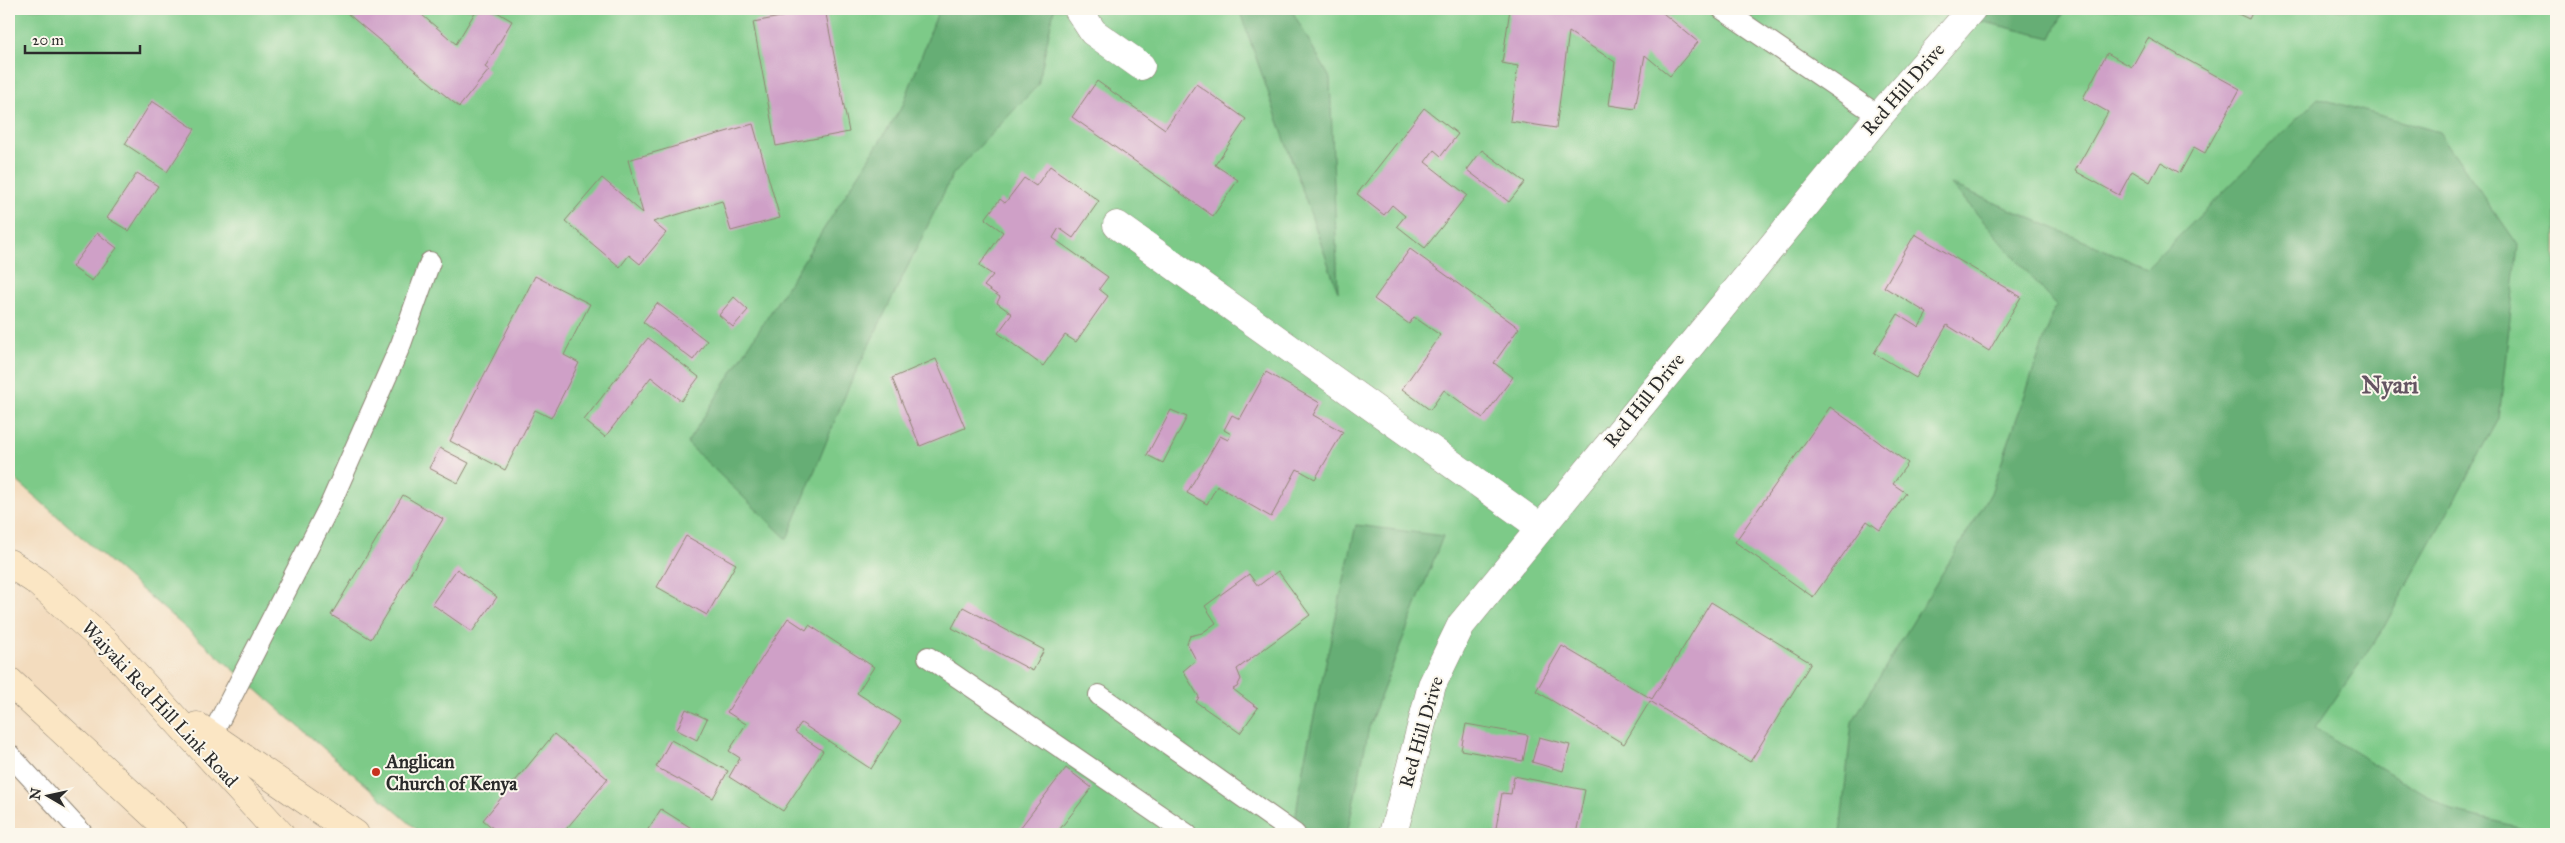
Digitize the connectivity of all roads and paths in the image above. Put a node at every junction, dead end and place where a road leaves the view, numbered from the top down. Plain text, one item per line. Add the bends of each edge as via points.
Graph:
1 (1078, 9) edge
2 (1722, 9) edge
3 (1972, 9) edge
4 (1141, 66) dead end
5 (1879, 116) junction
6 (1117, 225) dead end
7 (430, 262) dead end
8 (1540, 527) junction
9 (9, 563) edge
10 (928, 657) dead end
11 (9, 681) edge
12 (141, 681) junction
13 (1099, 695) dead end
14 (211, 737) junction
15 (9, 754) edge
16 (83, 834) edge
17 (174, 834) edge
18 (280, 834) edge
19 (355, 834) edge
20 (1188, 834) edge
21 (1295, 834) edge
22 (1393, 834) edge

1 - 4 street via 1093,32
2 - 5 lane
3 - 5 street, Red Hill Drive
5 - 8 street, Red Hill Drive
6 - 8 street
7 - 14 lane via 401,344 329,507
8 - 22 street, Red Hill Drive via 1461,625 1432,685
9 - 12 main road, Waiyaki Red Hill Link Road via 35,580 104,640
10 - 20 lane
11 - 17 main road
12 - 14 main road
12 - 18 main road, Waiyaki Red Hill Link Road
13 - 21 lane
14 - 19 main road
15 - 16 lane

